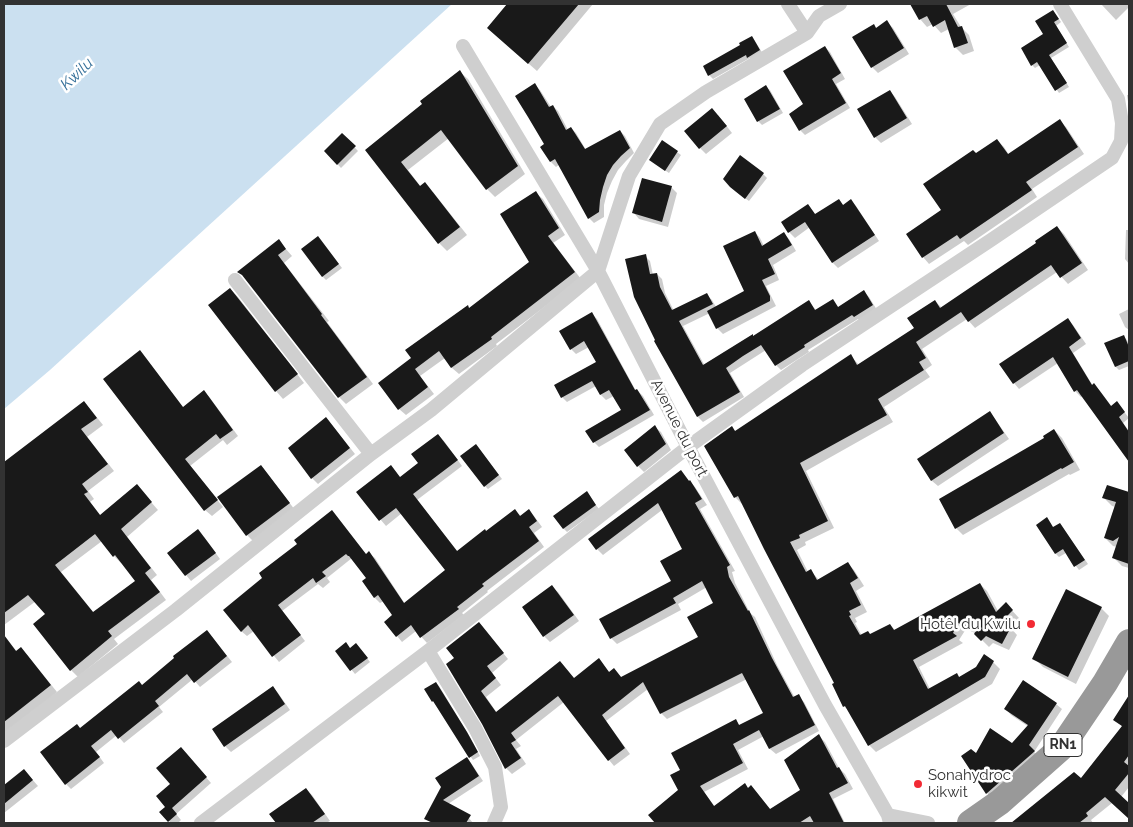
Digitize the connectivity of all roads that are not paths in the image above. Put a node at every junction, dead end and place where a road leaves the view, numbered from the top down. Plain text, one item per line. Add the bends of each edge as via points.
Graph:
1 (788, 4) edge
2 (840, 4) edge
3 (1060, 4) edge
4 (807, 34) junction
5 (463, 46) dead end
6 (598, 271) junction
7 (235, 280) dead end
8 (688, 447) junction
9 (371, 454) junction
10 (1129, 642) edge
11 (428, 651) junction
12 (4, 741) edge
13 (889, 819) edge
14 (201, 823) edge
15 (494, 823) edge
16 (928, 823) edge
17 (970, 823) edge

1 - 4 street
2 - 4 street via 819,16
3 - 8 street via 1118,99 1122,132 1112,158 802,365
4 - 6 street via 706,92 660,124 629,176
5 - 6 street, Avenue du port
6 - 8 street, Avenue du port
6 - 9 street via 431,410
7 - 9 street
8 - 11 street
8 - 13 street, Avenue du port
9 - 12 street via 176,610
10 - 17 highway, RN1 via 1061,748 1000,802
11 - 14 street
11 - 15 street via 495,766 501,807
13 - 16 street

